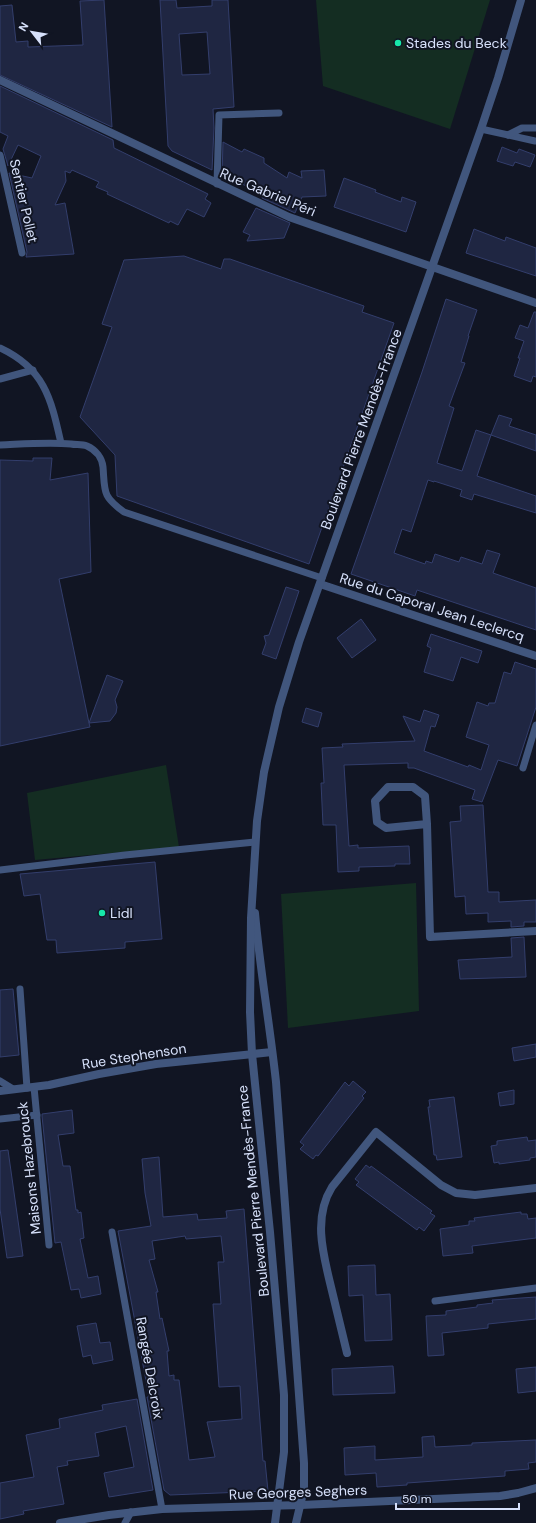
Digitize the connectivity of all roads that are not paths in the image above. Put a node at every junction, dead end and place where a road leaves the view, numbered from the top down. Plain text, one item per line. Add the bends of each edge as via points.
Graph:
1 (521, 0) edge
2 (0, 80) edge
3 (279, 113) dead end
4 (536, 128) edge
5 (481, 129) junction
6 (508, 135) junction
7 (535, 142) edge
8 (0, 155) edge
9 (217, 184) junction
10 (22, 253) dead end
11 (432, 268) junction
12 (536, 303) edge
13 (0, 348) edge
14 (33, 370) junction
15 (0, 379) edge
16 (61, 443) junction
17 (0, 445) edge
18 (321, 581) junction
19 (536, 656) edge
20 (536, 725) edge
21 (523, 768) dead end
22 (427, 824) junction
23 (255, 842) junction
24 (0, 870) edge
25 (253, 873) junction
26 (536, 931) edge
27 (20, 989) dead end
28 (272, 1052) junction
29 (252, 1054) junction
30 (0, 1081) edge
31 (31, 1088) junction
32 (13, 1089) junction
33 (0, 1091) edge
34 (37, 1115) junction
35 (0, 1119) edge
36 (536, 1188) edge
37 (112, 1232) dead end
38 (49, 1245) dead end
39 (536, 1288) edge
40 (434, 1301) dead end
41 (347, 1353) dead end
42 (536, 1488) edge
43 (301, 1505) junction
44 (277, 1506) junction
45 (162, 1509) junction
46 (131, 1512) junction
47 (60, 1523) edge
48 (125, 1523) edge
49 (274, 1523) edge
50 (296, 1523) edge

1 - 5 street, Boulevard Pierre Mendès-France
2 - 9 street, Rue Gabriel Péri
3 - 9 lane via 219,115
4 - 6 lane via 522,128
5 - 6 lane
5 - 11 street, Boulevard Pierre Mendès-France
6 - 7 lane
8 - 10 lane, Sentier Pollet
9 - 11 street, Rue Gabriel Péri via 289,217
11 - 12 street, Rue Gabriel Péri
11 - 18 street, Boulevard Pierre Mendès-France
13 - 14 lane via 16,356
14 - 15 lane
14 - 16 lane via 53,408
16 - 17 lane
16 - 18 lane via 86,446 99,456 103,466 105,493 111,503 124,512
18 - 19 street, Rue du Caporal Jean Leclercq
18 - 23 street, Boulevard Pierre Mendès-France via 273,730 264,772
20 - 21 lane
22 - 22 street via 425,796 413,787 388,787 375,801 377,822 386,828
22 - 26 street via 430,937
23 - 24 lane
23 - 25 street, Boulevard Pierre Mendès-France
25 - 28 street, Boulevard Pierre Mendès-France via 258,948
25 - 29 street, Boulevard Pierre Mendès-France via 250,936
27 - 31 lane, Maisons Hazebrouck
28 - 29 street, Rue Stephenson
28 - 43 street, Boulevard Pierre Mendès-France via 304,1456
29 - 31 street, Rue Stephenson via 156,1064
29 - 44 street, Boulevard Pierre Mendès-France via 284,1395 284,1452
30 - 32 lane
31 - 32 street, Rue Stephenson
31 - 34 lane, Maisons Hazebrouck
32 - 33 street, Rue Stephenson
34 - 35 lane
34 - 38 lane, Maisons Hazebrouck
36 - 41 street via 475,1196 456,1193 441,1185 376,1132 332,1187 322,1211 323,1248
37 - 45 lane, Rangée Delcroix
39 - 40 lane
42 - 43 street, Rue Georges Seghers via 500,1496
43 - 44 street, Rue Georges Seghers
43 - 50 street, Boulevard Pierre Mendès-France
44 - 45 street, Rue Georges Seghers
44 - 49 street, Boulevard Pierre Mendès-France
45 - 46 street, Rue Georges Seghers
46 - 47 street, Rue Georges Seghers
46 - 48 lane

